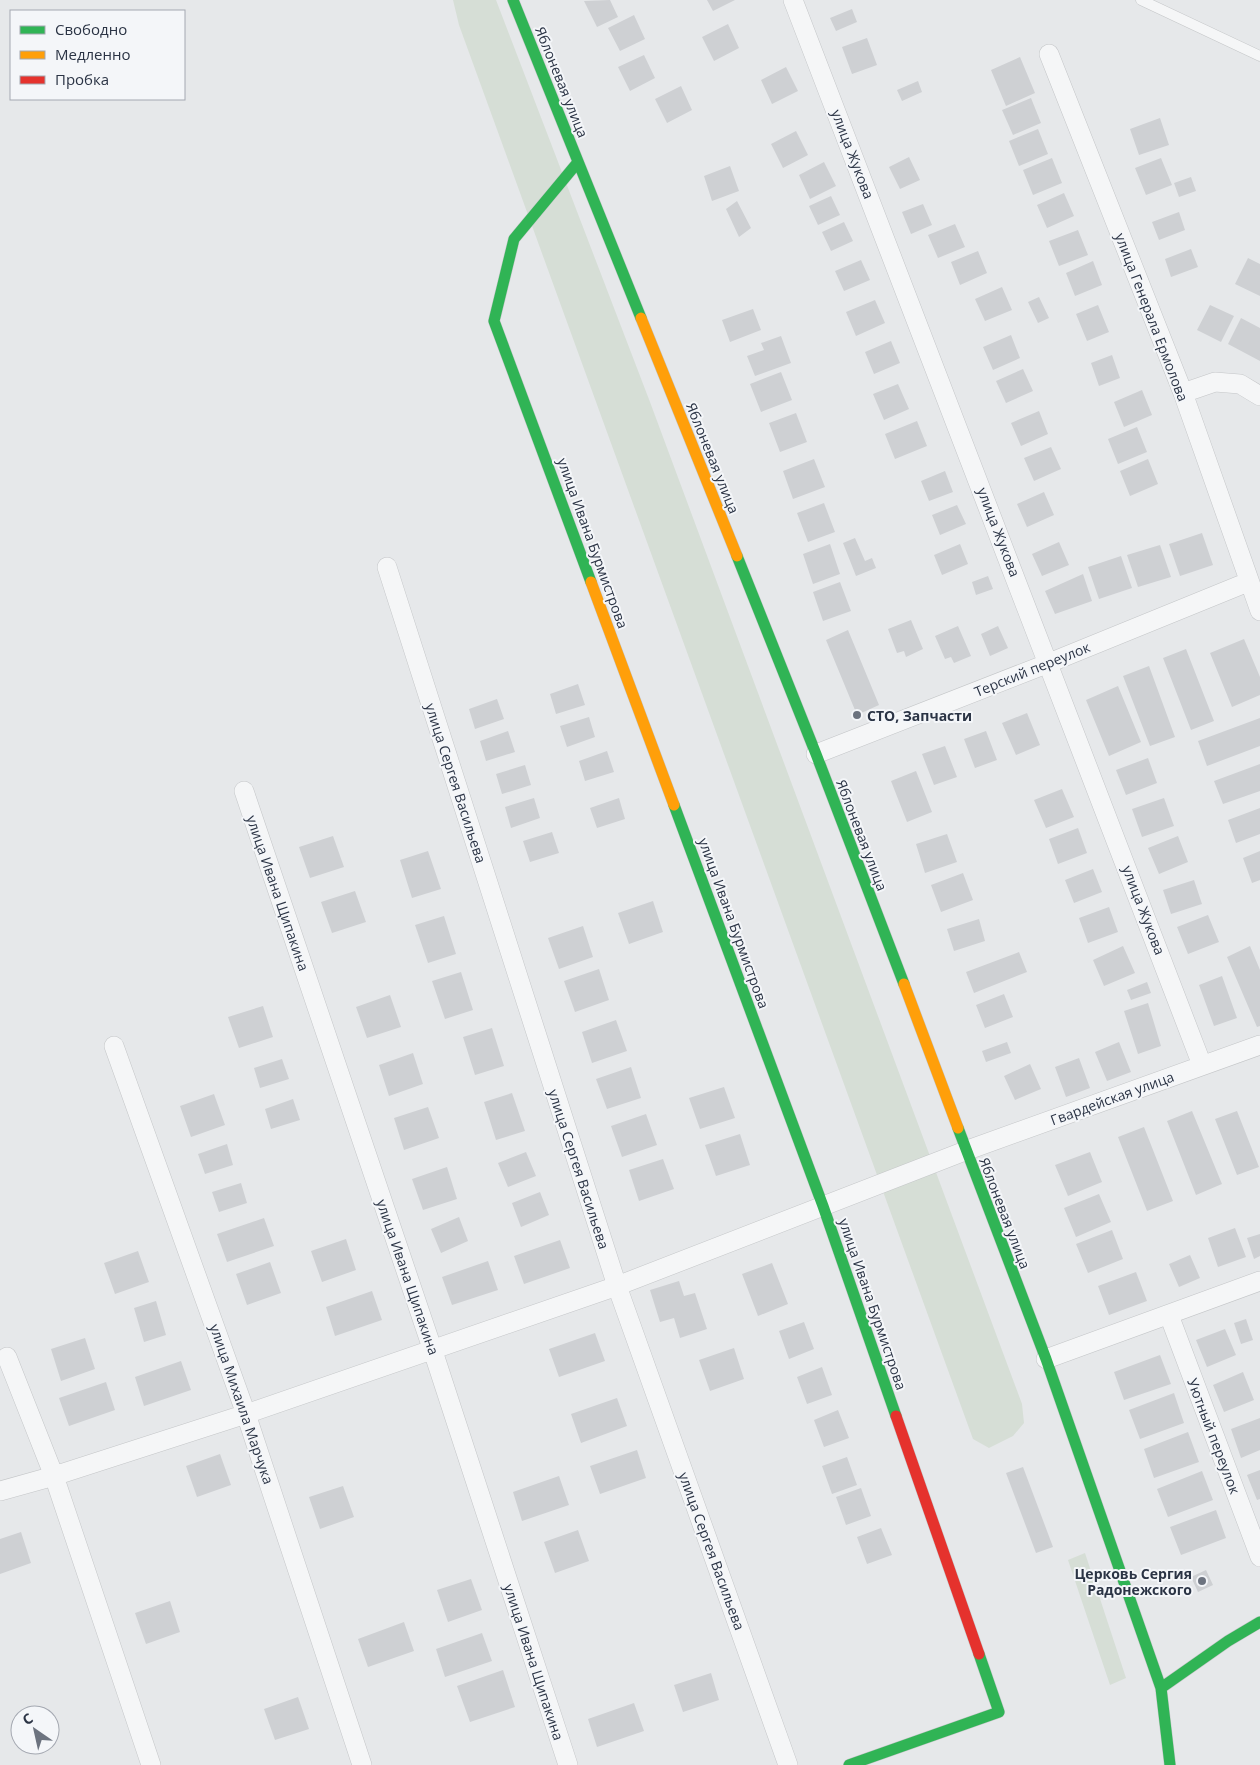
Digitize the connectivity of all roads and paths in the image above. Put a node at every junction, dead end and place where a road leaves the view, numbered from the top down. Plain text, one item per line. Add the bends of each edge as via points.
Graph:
1 (514, 0) edge
2 (793, 0) edge
3 (1141, 0) edge
4 (1049, 54) dead end
5 (1260, 56) edge
6 (578, 162) junction
7 (1182, 392) junction
8 (1260, 396) edge
9 (387, 567) dead end
10 (1248, 582) junction
11 (1260, 611) edge
12 (1049, 663) junction
13 (816, 754) junction
14 (244, 791) dead end
15 (1260, 1045) edge
16 (114, 1046) dead end
17 (1202, 1065) junction
18 (965, 1151) junction
19 (823, 1206) junction
20 (1260, 1281) edge
21 (617, 1286) junction
22 (1169, 1315) junction
23 (432, 1348) junction
24 (6, 1356) dead end
25 (1046, 1359) junction
26 (246, 1414) junction
27 (54, 1476) junction
28 (0, 1490) edge
29 (1260, 1557) edge
30 (1260, 1622) edge
31 (1161, 1688) junction
32 (151, 1765) edge
33 (362, 1765) edge
34 (568, 1765) edge
35 (788, 1765) edge
36 (849, 1765) edge
37 (1170, 1765) edge

1 - 6 street, Яблоневая улица
2 - 12 street, улица Жукова
3 - 5 lane
4 - 7 street, улица Генерала Ермолова
6 - 13 street, Яблоневая улица
6 - 19 street, улица Ивана Бурмистрова via 514,239 494,320
7 - 8 street via 1215,382 1240,384
7 - 10 street, улица Генерала Ермолова
9 - 21 street, улица Сергея Васильева
10 - 11 street, улица Генерала Ермолова
10 - 12 street, Терский переулок
12 - 13 street, Терский переулок
12 - 17 street, улица Жукова
13 - 18 street, Яблоневая улица
14 - 23 street, улица Ивана Щипакина
15 - 17 street, Гвардейская улица
16 - 26 street, улица Михаила Марчука
17 - 18 street, Гвардейская улица
18 - 19 street, Гвардейская улица
18 - 25 street, Яблоневая улица
19 - 21 street, Гвардейская улица
19 - 36 street, улица Ивана Бурмистрова via 999,1712
20 - 22 street
21 - 23 street, Гвардейская улица
21 - 35 street, улица Сергея Васильева
22 - 25 street
22 - 29 street, Уютный переулок
23 - 26 street, Гвардейская улица
23 - 34 street, улица Ивана Щипакина
24 - 27 street
25 - 31 street, Яблоневая улица
26 - 27 street, Гвардейская улица
26 - 33 street, улица Михаила Марчука
27 - 28 street, Гвардейская улица
27 - 32 street
30 - 31 street
31 - 37 street, Яблоневая улица

